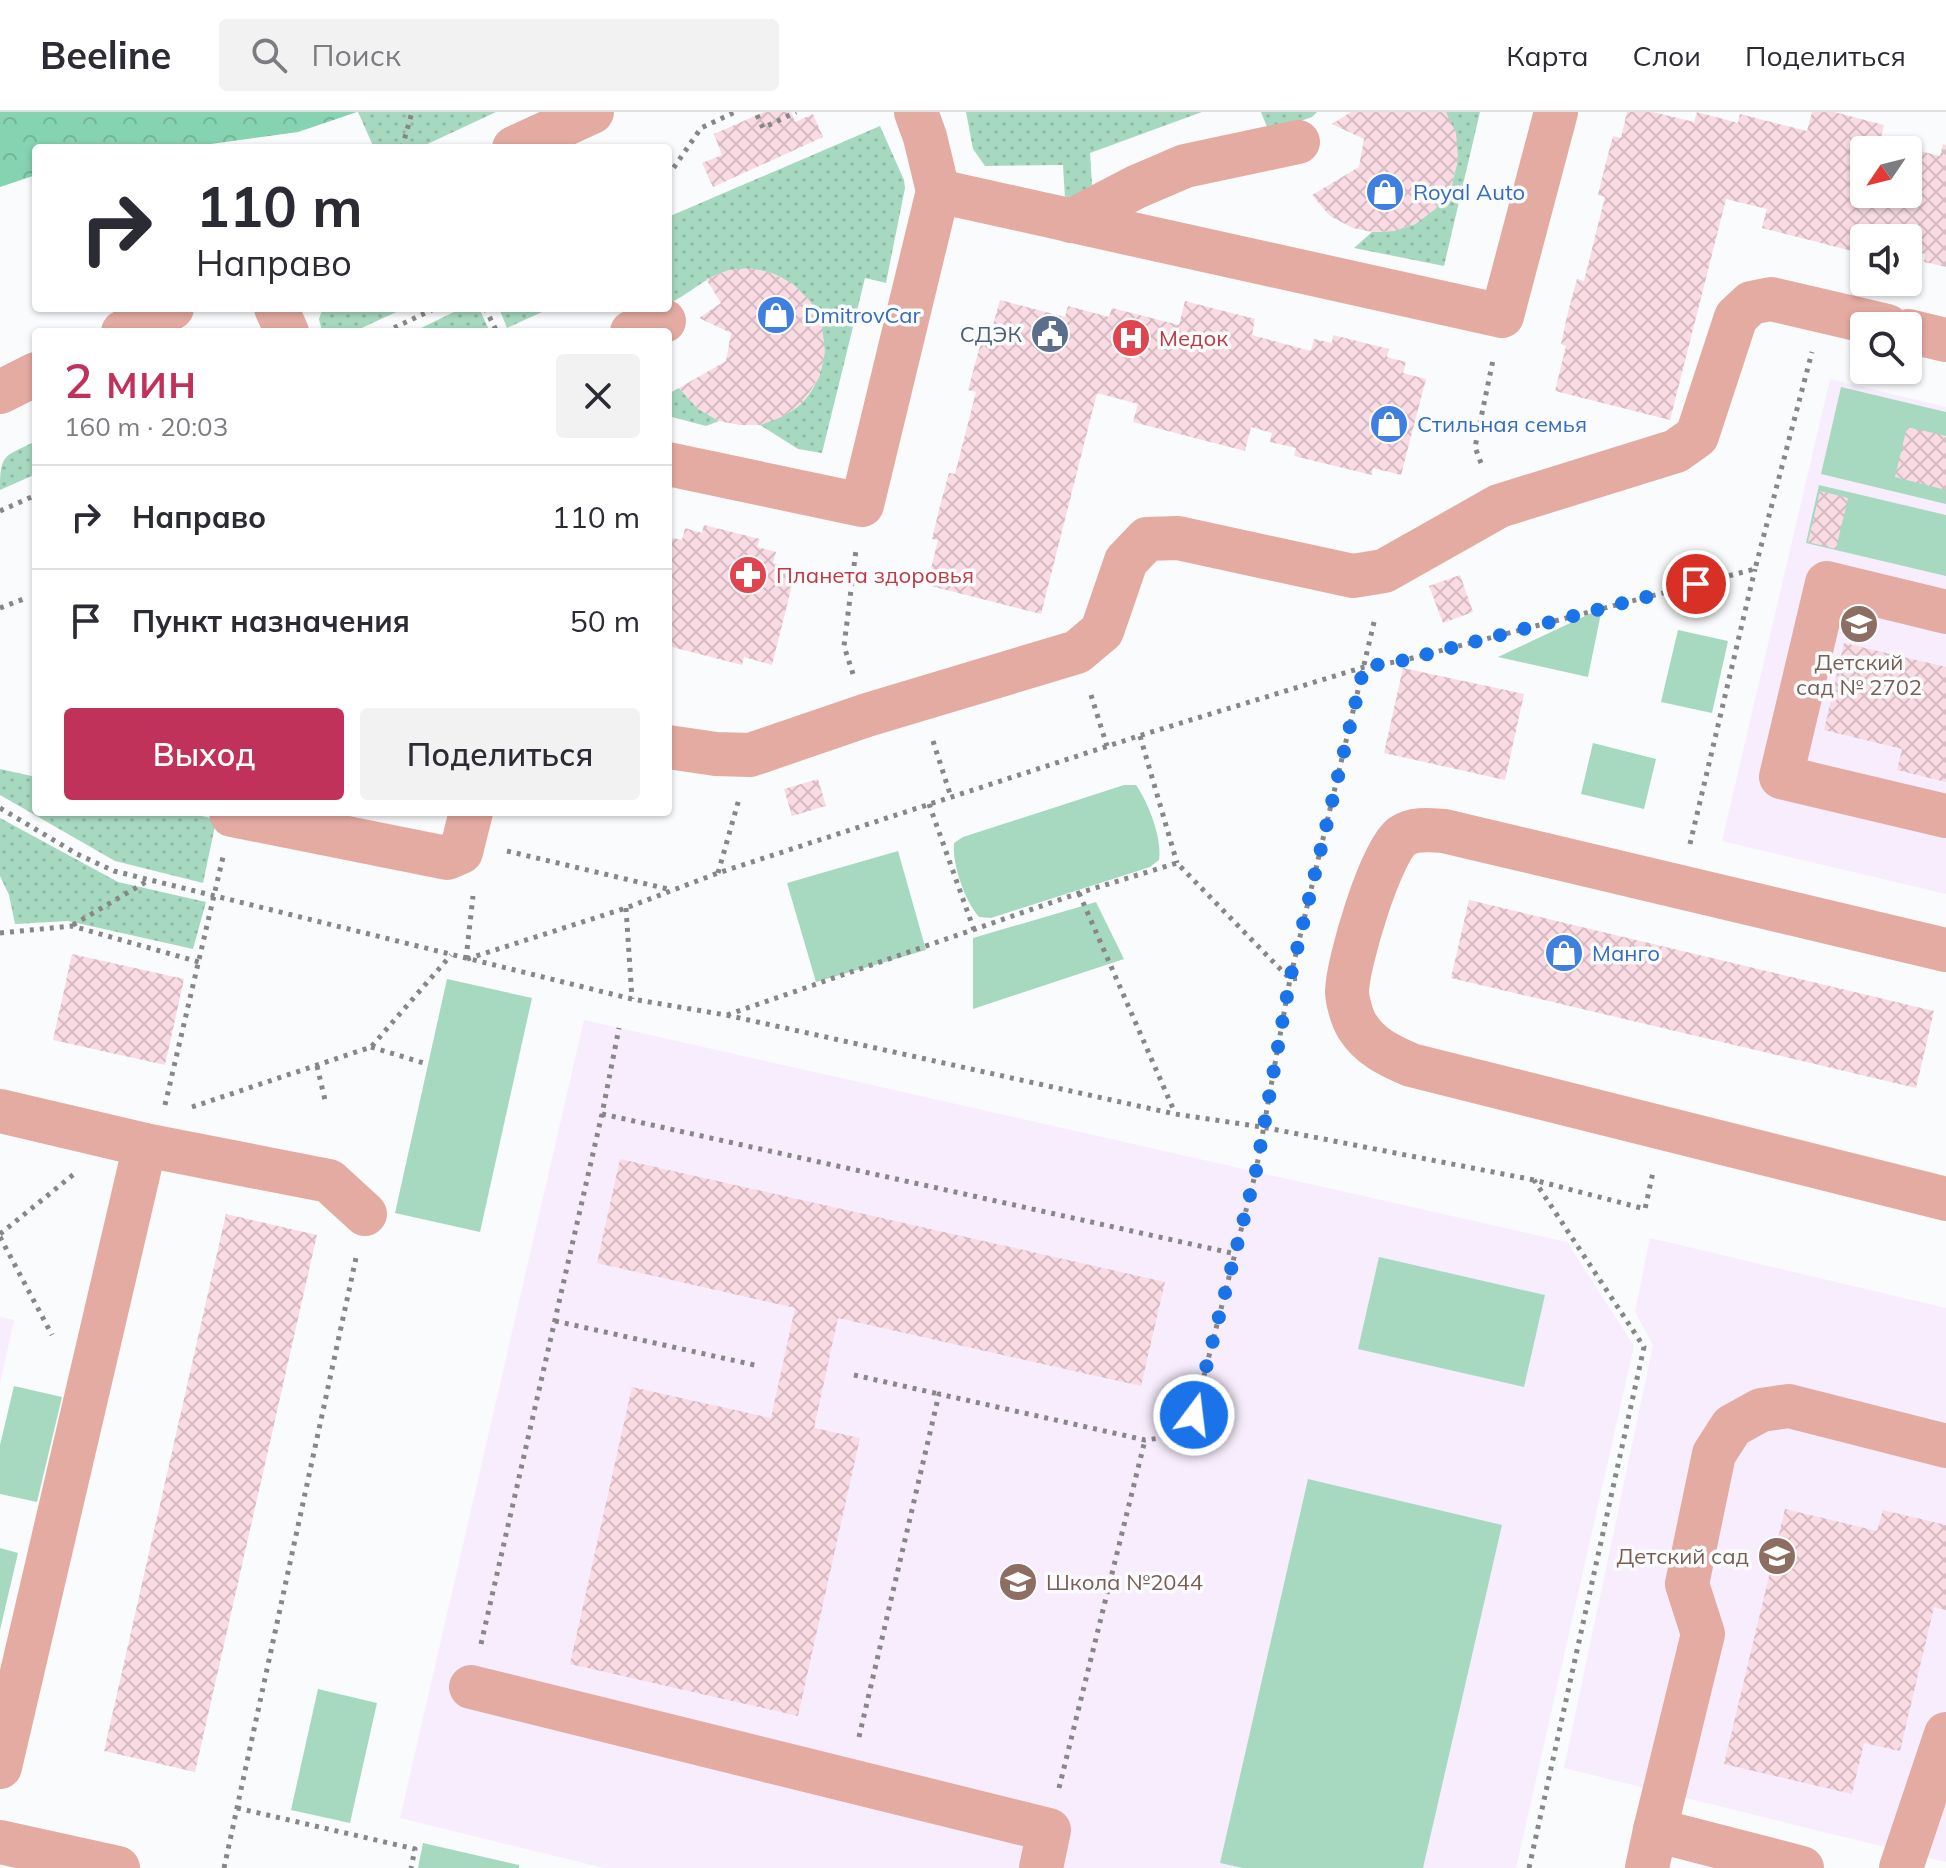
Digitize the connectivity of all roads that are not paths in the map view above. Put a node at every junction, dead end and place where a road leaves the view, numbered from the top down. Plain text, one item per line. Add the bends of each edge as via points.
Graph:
1 (592, 112) edge
2 (916, 112) edge
3 (1556, 112) edge
4 (1298, 142) dead end
5 (523, 144) edge
6 (938, 191) junction
7 (1071, 221) junction
8 (164, 312) edge
9 (1850, 317) edge
10 (131, 328) edge
11 (1922, 334) edge
12 (1946, 340) edge
13 (32, 376) edge
14 (0, 392) edge
15 (672, 465) edge
16 (1946, 612) edge
17 (672, 748) edge
18 (237, 816) edge
19 (1946, 816) edge
20 (465, 835) edge
21 (1946, 950) edge
22 (0, 1111) edge
23 (153, 1131) junction
24 (1946, 1199) edge
25 (365, 1214) road end
26 (1946, 1446) edge
27 (471, 1687) road end
28 (1946, 1734) edge
29 (0, 1767) edge
30 (0, 1842) edge
31 (1045, 1849) edge
32 (1651, 1849) edge
33 (118, 1868) edge
34 (1802, 1868) edge
35 (1901, 1868) edge

1 - 5 street
2 - 6 street
3 - 7 street via 1502,316
4 - 7 street via 1185,166
6 - 7 street
6 - 15 street via 862,505
8 - 10 street
9 - 17 street via 1771,299 1751,303 1736,317 1697,436 1676,451 1499,506 1384,571 1353,576 1178,538 1147,539 1126,561 1102,631 1077,652 750,755
11 - 12 street
13 - 14 street
16 - 19 street via 1827,583 1781,777
18 - 20 street via 447,858
21 - 24 street via 1424,829 1404,834 1382,864 1347,993 1356,1025 1379,1051 1411,1065
22 - 23 street
23 - 25 street via 329,1181
23 - 29 street
26 - 32 street via 1789,1406 1761,1410 1732,1426 1714,1454 1687,1584 1703,1634
27 - 31 street via 849,1780
28 - 35 street
30 - 33 street
32 - 34 street

